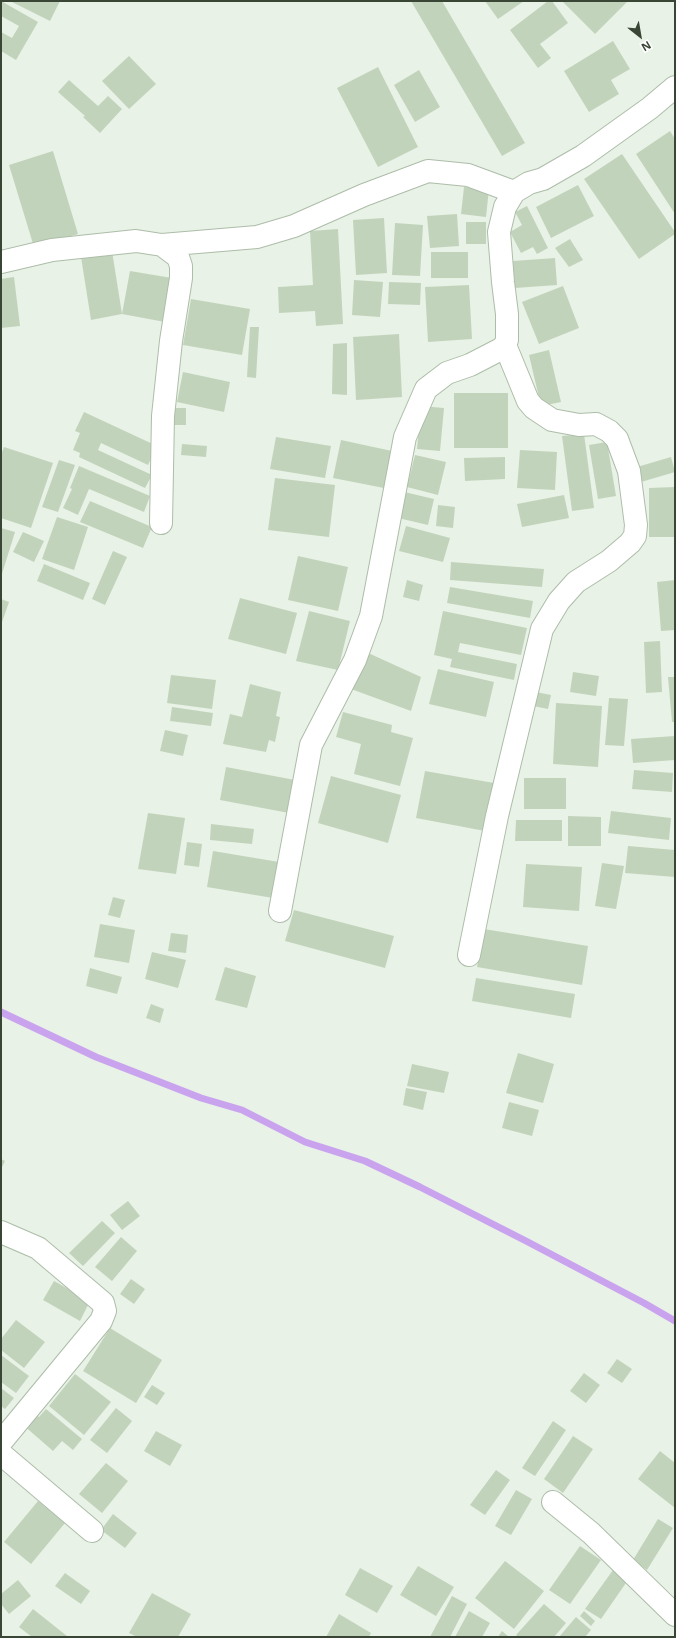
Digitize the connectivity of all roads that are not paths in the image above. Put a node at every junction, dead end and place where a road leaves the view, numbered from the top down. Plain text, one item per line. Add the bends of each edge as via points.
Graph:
1 (675, 87) edge
2 (514, 192) junction
3 (162, 245) junction
4 (1, 262) edge
5 (505, 345) junction
6 (160, 523) dead end
7 (280, 911) dead end
8 (470, 955) dead end
9 (1, 1232) edge
10 (1, 1442) edge
11 (1, 1454) edge
12 (553, 1502) dead end
13 (92, 1530) dead end
14 (675, 1615) edge

1 - 2 street via 583,156
2 - 3 street via 468,175 428,170 294,226 257,237
2 - 5 street via 505,207 499,232 507,314
3 - 4 street via 136,241 84,246 52,250
3 - 6 street via 180,260 181,278 163,416
5 - 7 street via 470,365 447,373 436,381 426,389 413,418 406,437 372,616 355,660 311,745
5 - 8 street via 528,401 534,408 552,420 579,425 596,424 617,439 629,471 636,525 630,543 610,561 576,582 559,601 542,629 497,816
9 - 10 street via 38,1248 103,1303 106,1311 101,1321
11 - 13 street
12 - 14 street via 591,1533

